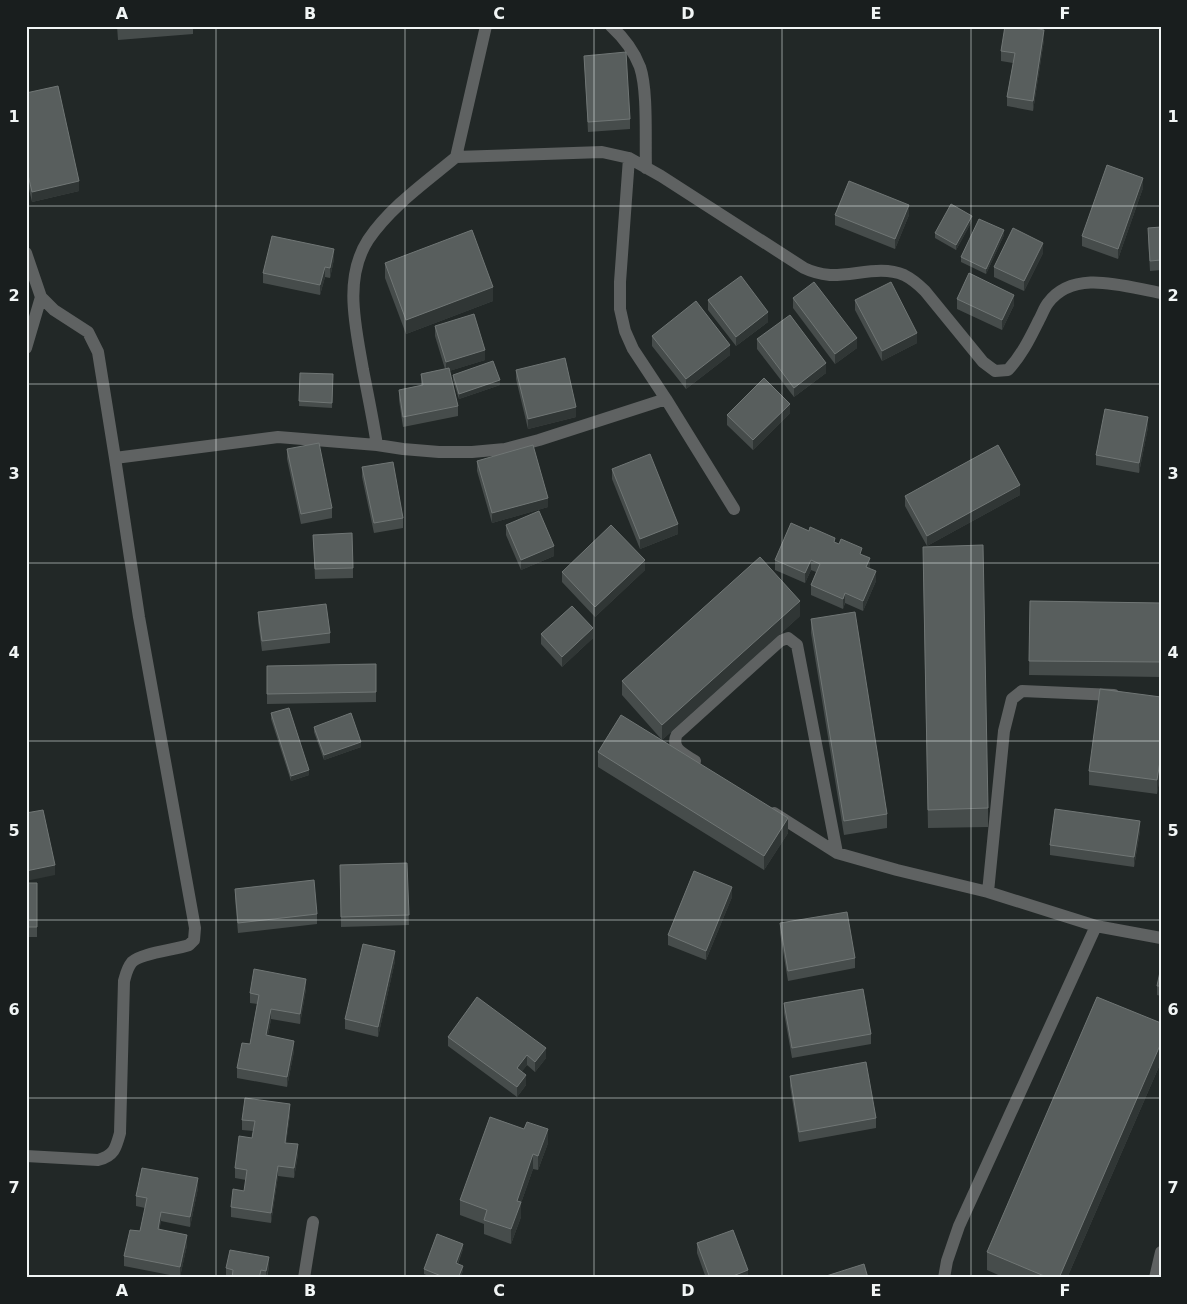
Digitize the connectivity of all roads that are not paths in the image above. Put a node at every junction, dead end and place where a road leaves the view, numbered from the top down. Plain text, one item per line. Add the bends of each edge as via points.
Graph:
1 (486, 26) edge
2 (611, 26) edge
3 (456, 156) junction
4 (629, 158) junction
5 (646, 168) junction
6 (26, 253) edge
7 (1161, 293) edge
8 (41, 298) junction
9 (26, 348) edge
10 (666, 399) junction
11 (377, 445) junction
12 (115, 458) junction
13 (734, 509) dead end
14 (1122, 696) edge
15 (705, 768) edge
16 (763, 806) edge
17 (837, 853) junction
18 (988, 892) junction
19 (1096, 926) junction
20 (1161, 938) edge
21 (26, 1156) edge
22 (313, 1222) dead end
23 (1161, 1252) edge
24 (304, 1278) edge
25 (944, 1278) edge
26 (1155, 1278) edge

1 - 3 street
2 - 5 street via 632,48 640,68 644,90
3 - 4 street via 602,152
3 - 11 street via 389,214 368,241 357,265 353,292 355,321
4 - 5 street
4 - 10 street via 620,309 633,349
5 - 7 street via 815,273 890,271 904,275 916,282 983,362 995,371 1008,370 1019,359 1048,303 1060,291 1092,281
6 - 8 street
8 - 9 street
8 - 12 street via 88,332 94,341
10 - 11 street via 505,449 440,452
10 - 13 street
11 - 12 street via 278,437
12 - 21 street via 138,618 195,928 194,940 188,945 133,961 127,969 120,1134 116,1150 108,1158 98,1160
14 - 18 street via 1022,691 1012,699 1004,731
15 - 17 street via 675,746 677,734 780,641 788,638 796,646
16 - 17 street
17 - 18 street
18 - 19 street
19 - 20 street
19 - 25 street via 959,1226
22 - 24 street
23 - 26 street

